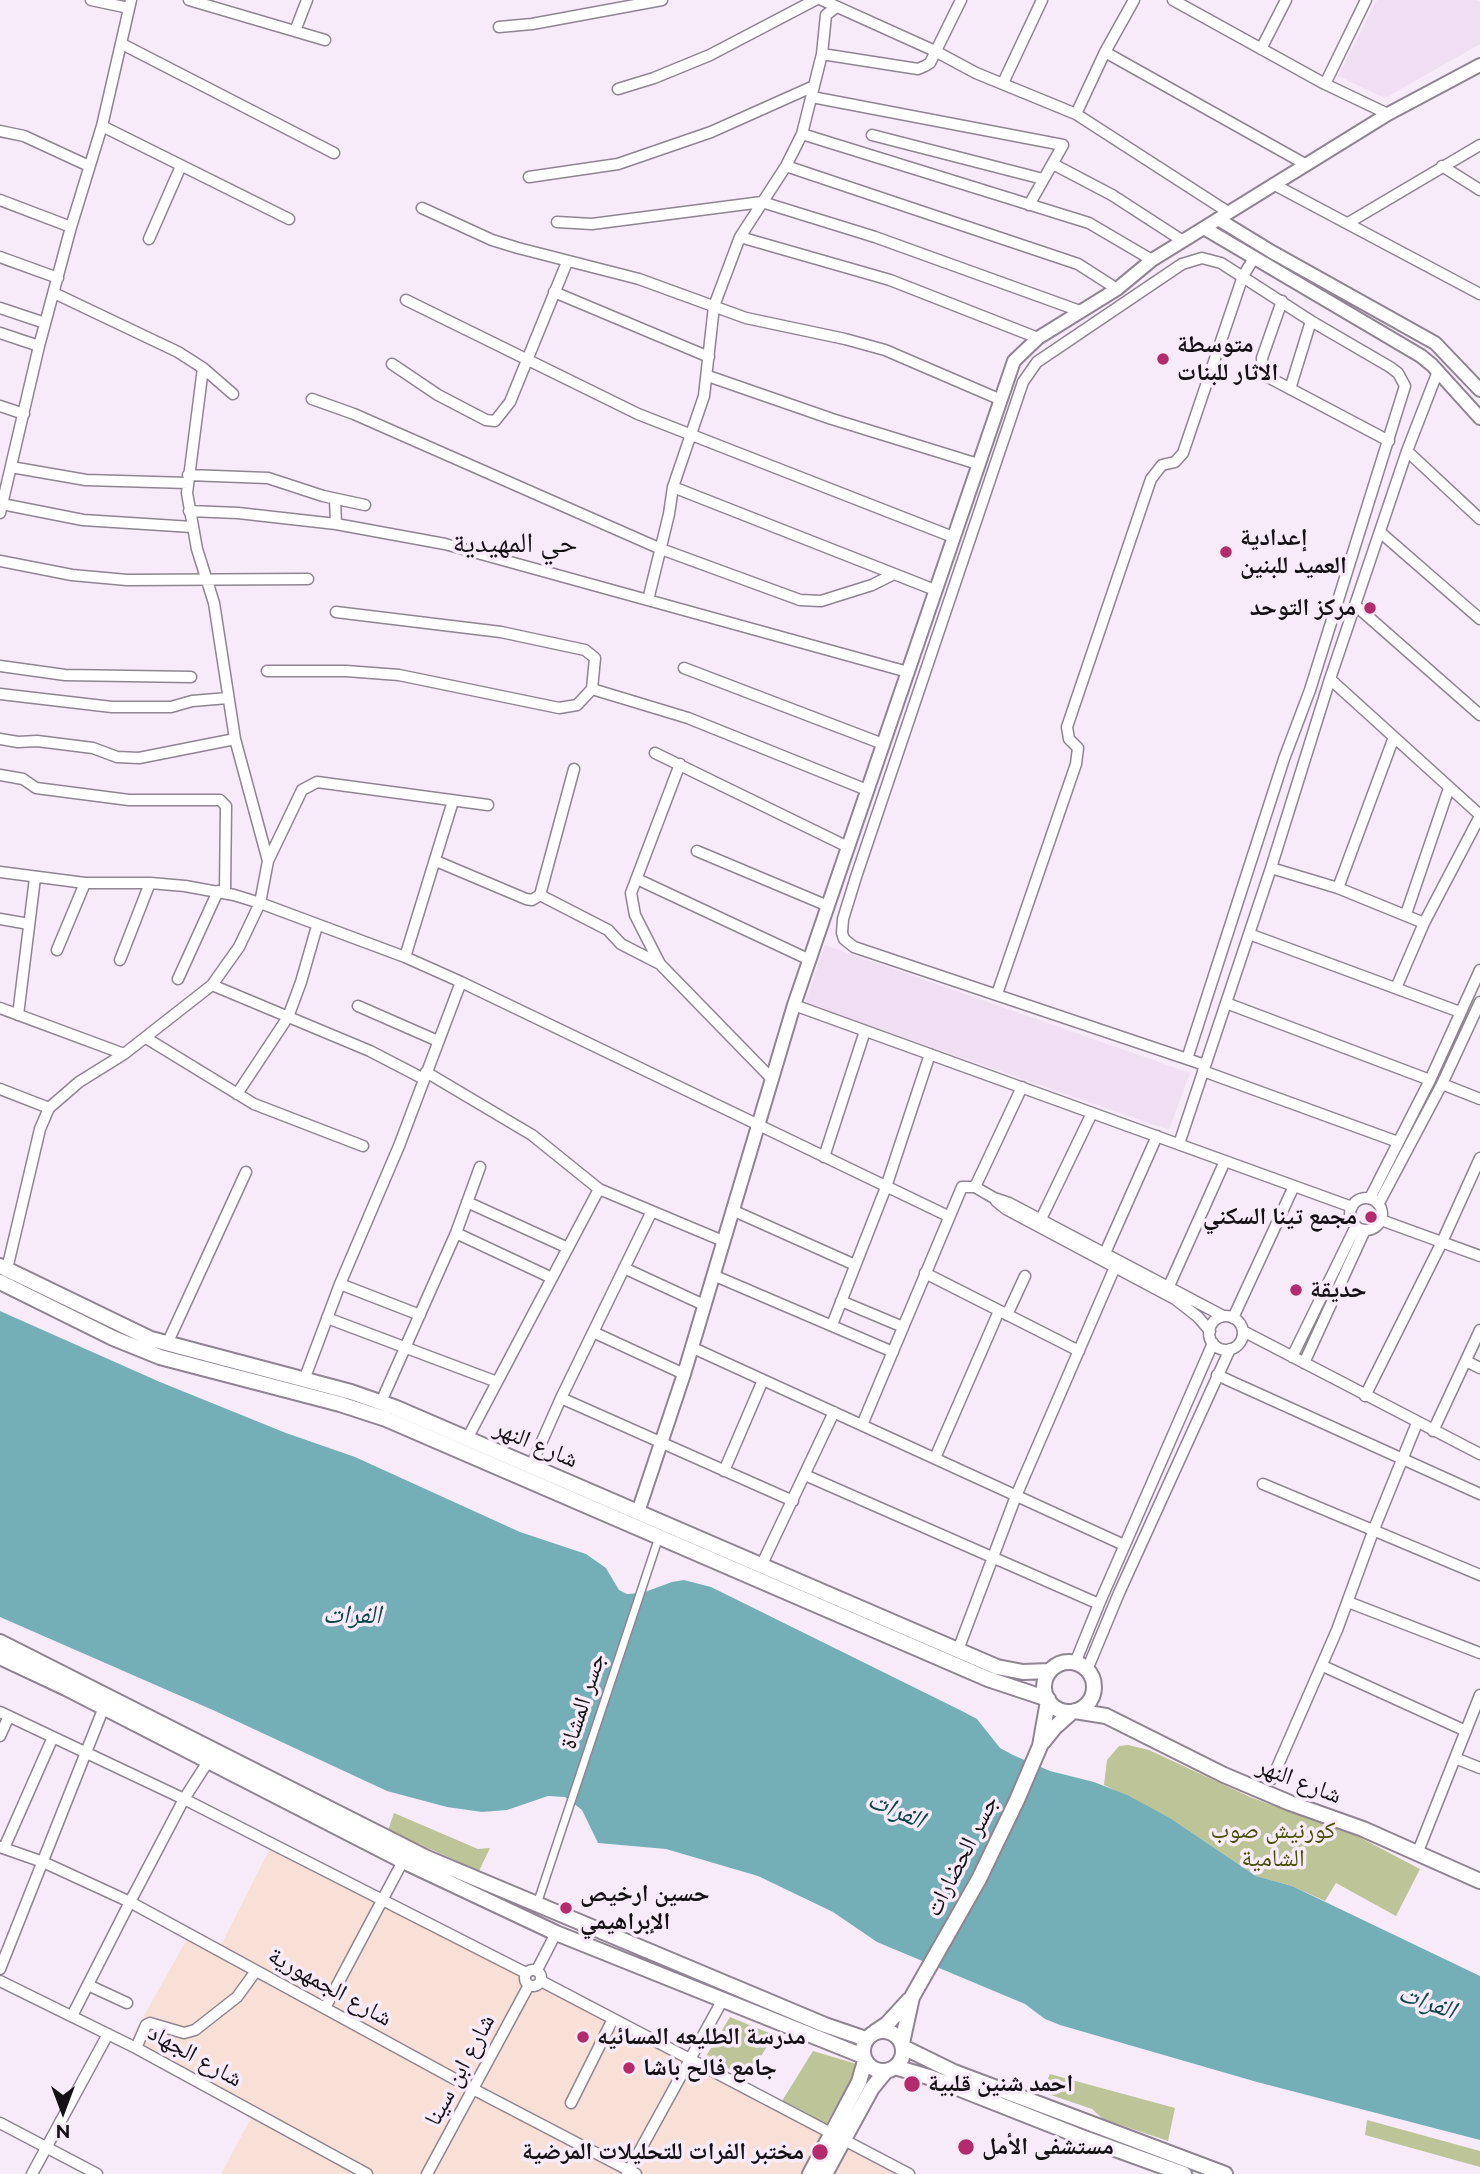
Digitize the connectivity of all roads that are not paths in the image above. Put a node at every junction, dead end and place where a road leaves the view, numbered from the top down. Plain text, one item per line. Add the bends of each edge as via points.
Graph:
1 (91, 0) edge
2 (189, 0) edge
3 (307, 0) edge
4 (662, 0) edge
5 (815, 0) edge
6 (822, 0) edge
7 (961, 0) edge
8 (1042, 0) edge
9 (1134, 0) edge
10 (1173, 0) edge
11 (1286, 0) edge
12 (1366, 0) edge
13 (130, 4) edge
14 (835, 8) junction
15 (499, 27) dead end
16 (295, 31) junction
17 (325, 40) dead end
18 (122, 44) junction
19 (1261, 49) junction
20 (935, 51) junction
21 (1105, 52) junction
22 (822, 54) junction
23 (1480, 65) edge
24 (1003, 83) junction
25 (1325, 84) junction
26 (814, 86) junction
27 (618, 89) dead end
28 (812, 97) junction
29 (1076, 114) junction
30 (1388, 114) junction
31 (102, 127) junction
32 (0, 131) edge
33 (802, 134) junction
34 (872, 135) dead end
35 (1480, 145) edge
36 (334, 153) dead end
37 (1053, 164) junction
38 (1305, 164) junction
39 (89, 166) junction
40 (181, 166) junction
41 (786, 166) junction
42 (1441, 166) junction
43 (529, 177) dead end
44 (1043, 179) junction
45 (1273, 184) junction
46 (1480, 190) edge
47 (0, 200) edge
48 (762, 202) junction
49 (1028, 205) junction
50 (422, 208) dead end
51 (1223, 216) junction
52 (289, 219) dead end
53 (557, 222) dead end
54 (1348, 223) junction
55 (71, 227) junction
56 (1204, 228) junction
57 (740, 237) junction
58 (149, 239) dead end
59 (1183, 241) junction
60 (0, 257) edge
61 (1254, 258) junction
62 (1152, 260) junction
63 (567, 262) junction
64 (1243, 276) junction
65 (58, 278) junction
66 (1117, 289) junction
67 (554, 292) junction
68 (54, 293) junction
69 (1480, 294) edge
70 (406, 300) dead end
71 (1282, 301) junction
72 (714, 306) junction
73 (0, 308) edge
74 (1080, 312) junction
75 (1311, 321) junction
76 (45, 323) junction
77 (0, 333) edge
78 (1038, 338) junction
79 (39, 346) junction
80 (709, 357) junction
81 (528, 360) junction
82 (392, 364) dead end
83 (203, 368) junction
84 (1438, 371) junction
85 (708, 376) junction
86 (1290, 389) junction
87 (1480, 390) edge
88 (233, 394) dead end
89 (312, 398) dead end
90 (999, 398) junction
91 (0, 406) edge
92 (24, 414) junction
93 (1480, 418) edge
94 (691, 435) junction
95 (1389, 441) junction
96 (1407, 451) junction
97 (978, 464) junction
98 (7, 471) edge
99 (188, 479) junction
100 (673, 487) junction
101 (335, 499) junction
102 (365, 505) dead end
103 (1, 509) edge
104 (190, 511) junction
105 (1480, 519) edge
106 (336, 524) junction
107 (192, 527) junction
108 (1380, 531) junction
109 (953, 537) junction
110 (661, 549) junction
111 (0, 561) edge
112 (894, 574) junction
113 (308, 579) dead end
114 (208, 580) junction
115 (935, 590) junction
116 (648, 600) junction
117 (1355, 605) junction
118 (336, 612) dead end
119 (1480, 619) edge
120 (0, 666) edge
121 (684, 668) dead end
122 (267, 671) dead end
123 (908, 672) junction
124 (191, 677) dead end
125 (1330, 679) junction
126 (592, 689) junction
127 (0, 694) edge
128 (228, 698) junction
129 (1480, 715) edge
130 (1394, 737) junction
131 (0, 739) edge
132 (235, 739) junction
133 (883, 744) junction
134 (655, 753) dead end
135 (680, 764) junction
136 (574, 769) dead end
137 (0, 775) edge
138 (1450, 788) junction
139 (867, 790) junction
140 (453, 801) junction
141 (488, 805) dead end
142 (1480, 816) edge
143 (848, 847) junction
144 (697, 851) dead end
145 (268, 861) junction
146 (436, 861) junction
147 (1271, 868) junction
148 (840, 871) junction
149 (0, 872) edge
150 (856, 877) junction
151 (35, 878) junction
152 (637, 879) junction
153 (85, 883) junction
154 (150, 883) junction
155 (1338, 888) junction
156 (221, 892) junction
157 (540, 895) junction
158 (260, 903) junction
159 (828, 906) junction
160 (1406, 914) junction
161 (0, 919) edge
162 (29, 923) junction
163 (1424, 923) junction
164 (317, 926) junction
165 (1249, 934) junction
166 (57, 950) dead end
167 (405, 957) junction
168 (120, 960) dead end
169 (810, 960) junction
170 (660, 964) junction
171 (1480, 970) edge
172 (178, 979) dead end
173 (461, 982) junction
174 (212, 985) junction
175 (1395, 988) junction
176 (997, 993) junction
177 (1480, 1002) edge
178 (1226, 1003) junction
179 (794, 1005) junction
180 (358, 1006) dead end
181 (0, 1008) edge
182 (1460, 1012) junction
183 (18, 1015) junction
184 (288, 1017) junction
185 (1476, 1018) edge
186 (864, 1031) junction
187 (146, 1038) junction
188 (438, 1041) junction
189 (1446, 1044) junction
190 (1458, 1049) junction
191 (930, 1054) junction
192 (124, 1055) junction
193 (1187, 1059) junction
194 (1204, 1068) junction
195 (425, 1075) junction
196 (772, 1079) junction
197 (1430, 1080) junction
198 (1442, 1084) junction
199 (1022, 1087) junction
200 (0, 1089) edge
201 (237, 1094) junction
202 (1480, 1099) edge
203 (49, 1108) junction
204 (1092, 1113) junction
205 (757, 1125) junction
206 (1157, 1136) junction
207 (1398, 1142) junction
208 (1179, 1144) junction
209 (363, 1146) dead end
210 (824, 1157) junction
211 (1480, 1158) edge
212 (1225, 1161) junction
213 (480, 1167) dead end
214 (1477, 1171) edge
215 (246, 1172) dead end
216 (886, 1186) junction
217 (1294, 1186) junction
218 (975, 1187) junction
219 (599, 1189) junction
220 (994, 1198) junction
221 (1375, 1200) junction
222 (467, 1202) junction
223 (1352, 1207) junction
224 (732, 1210) junction
225 (651, 1213) junction
226 (948, 1216) junction
227 (1041, 1219) junction
228 (1381, 1220) junction
229 (1361, 1228) junction
230 (456, 1233) junction
231 (723, 1241) junction
232 (1442, 1242) junction
233 (568, 1248) junction
234 (1105, 1253) junction
235 (1480, 1256) edge
236 (855, 1265) junction
237 (1115, 1267) junction
238 (624, 1268) junction
239 (2, 1272) edge
240 (925, 1273) junction
241 (713, 1275) junction
242 (1025, 1276) dead end
243 (552, 1278) junction
244 (340, 1284) junction
245 (1169, 1286) junction
246 (841, 1301) junction
247 (704, 1305) junction
248 (1003, 1313) junction
249 (419, 1315) junction
250 (1228, 1317) junction
251 (327, 1318) junction
252 (832, 1325) junction
253 (903, 1327) junction
254 (1480, 1330) edge
255 (1209, 1331) junction
256 (1243, 1331) junction
257 (593, 1332) junction
258 (1213, 1343) junction
259 (167, 1344) junction
260 (691, 1347) junction
261 (405, 1348) junction
262 (1230, 1349) junction
263 (1079, 1351) junction
264 (893, 1352) junction
265 (1292, 1357) junction
266 (1466, 1361) junction
267 (1304, 1363) junction
268 (1480, 1368) edge
269 (684, 1374) junction
270 (1217, 1375) junction
271 (304, 1380) junction
272 (763, 1380) junction
273 (497, 1382) junction
274 (1365, 1396) junction
275 (561, 1398) junction
276 (382, 1402) junction
277 (834, 1412) junction
278 (1417, 1423) junction
279 (862, 1425) junction
280 (424, 1427) junction
281 (1433, 1431) junction
282 (467, 1439) junction
283 (662, 1444) junction
284 (1480, 1454) edge
285 (935, 1458) junction
286 (1403, 1459) junction
287 (531, 1466) junction
288 (724, 1471) junction
289 (806, 1475) junction
290 (1263, 1484) dead end
291 (1480, 1494) edge
292 (1016, 1496) junction
293 (793, 1501) junction
294 (638, 1512) junction
295 (1374, 1529) junction
296 (656, 1543) junction
297 (1124, 1545) junction
298 (993, 1557) junction
299 (762, 1564) junction
300 (1480, 1575) edge
301 (817, 1596) junction
302 (1348, 1602) junction
303 (1099, 1604) junction
304 (0, 1642) edge
305 (958, 1650) junction
306 (1480, 1653) edge
307 (0, 1657) edge
308 (1322, 1666) junction
309 (1081, 1667) junction
310 (1050, 1671) junction
311 (1094, 1687) junction
312 (1480, 1695) edge
313 (1048, 1700) junction
314 (104, 1707) junction
315 (1073, 1712) junction
316 (4, 1714) edge
317 (1106, 1716) junction
318 (163, 1730) junction
319 (1466, 1731) junction
320 (0, 1736) edge
321 (53, 1737) junction
322 (1040, 1746) junction
323 (86, 1754) junction
324 (1454, 1758) junction
325 (209, 1760) junction
326 (1480, 1768) edge
327 (1272, 1779) dead end
328 (184, 1799) junction
329 (2, 1847) edge
330 (1417, 1854) junction
331 (403, 1861) junction
332 (43, 1862) junction
333 (1480, 1881) edge
334 (383, 1901) junction
335 (130, 1902) junction
336 (537, 1904) junction
337 (556, 1933) junction
338 (633, 1945) junction
339 (624, 1962) junction
340 (0, 1969) edge
341 (256, 1970) junction
342 (531, 1971) junction
343 (0, 1980) edge
344 (541, 1981) junction
345 (88, 1985) junction
346 (529, 1985) junction
347 (915, 1991) junction
348 (722, 2001) junction
349 (127, 2003) dead end
350 (325, 2008) junction
351 (72, 2016) junction
352 (613, 2019) junction
353 (107, 2034) junction
354 (871, 2036) junction
355 (902, 2045) junction
356 (136, 2048) junction
357 (864, 2058) junction
358 (690, 2059) junction
359 (891, 2069) junction
360 (473, 2089) junction
361 (571, 2103) dead end
362 (0, 2123) edge
363 (1082, 2130) junction
364 (838, 2137) junction
365 (46, 2147) junction
366 (631, 2173) edge
367 (32, 2174) edge
368 (97, 2174) edge
369 (367, 2174) edge
370 (427, 2174) edge
371 (810, 2174) edge
372 (825, 2174) edge
373 (909, 2174) edge
374 (1184, 2174) edge
375 (1225, 2174) edge

1 - 13 street
2 - 16 street
3 - 16 street
4 - 15 street
5 - 27 street via 710,55
6 - 14 street
7 - 20 street
8 - 24 street
9 - 21 street
10 - 19 street
11 - 19 street
12 - 25 street
13 - 18 street
14 - 20 street
14 - 22 street via 826,15
16 - 17 street
18 - 31 street
18 - 36 street
19 - 25 street
20 - 22 street via 930,63 918,69
20 - 24 street
21 - 29 street
21 - 38 street
22 - 26 street
23 - 30 street
24 - 29 street
25 - 30 street
26 - 28 street
26 - 43 street via 711,132 618,164
28 - 33 street
28 - 37 street via 1063,145
29 - 51 street
30 - 38 street
31 - 39 street
31 - 40 street
32 - 39 street via 24,136
33 - 41 street
33 - 49 street
34 - 44 street
35 - 42 street
37 - 44 street
37 - 59 street
38 - 45 street
39 - 55 street
40 - 52 street
40 - 58 street
41 - 48 street
41 - 66 street via 1078,264
42 - 46 street
42 - 54 street
44 - 49 street
45 - 51 street
45 - 54 street
47 - 55 street
48 - 53 street via 592,223
48 - 57 street
48 - 74 street via 875,237
49 - 62 street via 1089,223
50 - 63 street via 492,240
51 - 56 street
51 - 87 street via 1272,252 1436,343
54 - 69 street
55 - 65 street
56 - 59 street
56 - 61 street
57 - 72 street
57 - 78 street via 890,281
59 - 62 street
60 - 65 street
61 - 64 street
61 - 84 street via 1413,351
62 - 66 street
63 - 67 street
63 - 72 street via 639,279
64 - 71 street
64 - 150 street via 1212,260 1191,260 1030,371
64 - 176 street via 1183,453 1151,479 1067,727 1069,739 1078,748 1076,764
65 - 68 street
66 - 74 street
67 - 80 street
67 - 81 street
68 - 76 street
68 - 83 street
70 - 81 street
71 - 75 street
71 - 86 street via 1262,368 1266,376
72 - 80 street
72 - 90 street via 746,318 884,350
73 - 76 street
74 - 78 street
75 - 86 street
75 - 95 street via 1403,379 1404,397
76 - 79 street
77 - 79 street
78 - 90 street via 1017,356
79 - 92 street
80 - 85 street
81 - 82 street via 510,402 495,421 438,395
81 - 94 street
83 - 88 street
83 - 99 street
84 - 93 street
84 - 96 street
85 - 94 street
85 - 97 street
86 - 95 street
89 - 110 street
90 - 97 street
91 - 92 street
92 - 98 street
94 - 100 street
94 - 109 street
95 - 193 street
96 - 105 street
96 - 108 street
97 - 109 street
98 - 99 street via 86,480
98 - 103 street
99 - 101 street via 268,478
99 - 104 street
100 - 110 street
100 - 112 street
101 - 102 street
101 - 106 street
103 - 107 street via 143,526
104 - 106 street
104 - 107 street
106 - 116 street via 515,561
107 - 114 street
108 - 117 street
108 - 119 street
109 - 115 street
110 - 112 street via 809,601 872,585
110 - 116 street
111 - 114 street via 109,579
112 - 115 street
113 - 114 street
114 - 128 street
115 - 123 street
116 - 123 street
117 - 125 street
117 - 129 street
118 - 126 street via 501,632 585,650 595,659
120 - 124 street via 65,675
121 - 133 street
122 - 126 street via 400,675 559,708 577,705
123 - 133 street
125 - 130 street
125 - 147 street
126 - 139 street via 688,718
127 - 128 street via 112,707 171,708
128 - 132 street
130 - 138 street
130 - 155 street
131 - 132 street via 93,748 117,757 139,758
132 - 145 street
133 - 139 street
134 - 135 street
135 - 143 street
135 - 152 street
136 - 157 street
137 - 156 street via 21,778 36,788 129,800 220,800 226,806
138 - 142 street
138 - 160 street
139 - 143 street
140 - 141 street
140 - 145 street via 317,782 302,790
140 - 146 street
142 - 163 street
143 - 148 street
144 - 159 street
145 - 158 street
146 - 157 street via 526,899
146 - 167 street
147 - 155 street
147 - 165 street
148 - 150 street
148 - 159 street
149 - 151 street
150 - 176 street via 842,925 848,944
151 - 153 street
151 - 162 street
152 - 169 street
152 - 170 street via 631,893 635,915
153 - 154 street
153 - 166 street
154 - 156 street
154 - 168 street
155 - 160 street
156 - 158 street
156 - 172 street
157 - 170 street via 608,930 621,944
158 - 164 street
158 - 174 street via 239,947
159 - 169 street
160 - 163 street
161 - 162 street
162 - 183 street
163 - 175 street
164 - 167 street
164 - 184 street
165 - 175 street
165 - 178 street
167 - 173 street
169 - 179 street
170 - 196 street
171 - 182 street
173 - 188 street
173 - 205 street
174 - 184 street
174 - 187 street
175 - 182 street
176 - 193 street
177 - 185 street
178 - 194 street
178 - 197 street
179 - 186 street
179 - 196 street
180 - 188 street
181 - 183 street
182 - 189 street
183 - 192 street
184 - 195 street
184 - 201 street
185 - 190 street
186 - 191 street
186 - 210 street
187 - 192 street
187 - 201 street
188 - 195 street
189 - 190 street
189 - 197 street
190 - 198 street
191 - 199 street
191 - 216 street
192 - 203 street via 79,1082
193 - 194 street
194 - 207 street
194 - 208 street
195 - 219 street via 532,1135
195 - 244 street
196 - 205 street
197 - 207 street
198 - 202 street
198 - 221 street
199 - 204 street
199 - 218 street
200 - 203 street
201 - 209 street
203 - 239 street
204 - 206 street
204 - 227 street
205 - 210 street
205 - 224 street
206 - 208 street
206 - 234 street
207 - 221 street
208 - 212 street
210 - 216 street
211 - 214 street
212 - 217 street
212 - 245 street
213 - 222 street
214 - 232 street
215 - 259 street
216 - 226 street
216 - 236 street
217 - 223 street
217 - 250 street
218 - 220 street
218 - 226 street via 959,1190
219 - 225 street
219 - 233 street
220 - 227 street
220 - 237 street via 1006,1209
221 - 223 street via 1359,1199
221 - 228 street via 1382,1209
222 - 230 street
222 - 233 street
223 - 229 street via 1350,1217
224 - 231 street
224 - 236 street
225 - 231 street
225 - 238 street
226 - 240 street
227 - 234 street
228 - 229 street via 1375,1228
228 - 232 street
229 - 265 street
229 - 267 street
230 - 243 street
230 - 249 street
231 - 241 street
232 - 235 street
232 - 274 street
233 - 243 street
234 - 245 street
236 - 246 street
237 - 255 street via 1175,1299
237 - 263 street
238 - 247 street
238 - 257 street
239 - 259 main road, شارع النهر
239 - 280 main road, شارع النهر via 113,1338 160,1357
240 - 248 street
240 - 253 street
241 - 247 street
241 - 252 street
242 - 248 street
243 - 273 street
244 - 249 street
244 - 251 street
245 - 250 street
246 - 252 street
246 - 253 street
247 - 260 street
248 - 263 street
248 - 285 street
249 - 261 street
250 - 255 street via 1215,1321
250 - 256 street via 1240,1323
251 - 261 street
251 - 271 street
252 - 264 street
253 - 264 street
254 - 266 street
255 - 258 street
256 - 262 street via 1239,1343
256 - 265 street
257 - 269 street
257 - 275 street
258 - 262 street
258 - 297 street
259 - 271 main road, شارع النهر
260 - 269 street
260 - 272 street
261 - 273 street
261 - 276 street
262 - 270 street
263 - 292 street
264 - 279 street
265 - 267 street
266 - 268 street
266 - 281 street
267 - 274 street
269 - 283 street
270 - 286 street
270 - 309 street
271 - 276 main road, شارع النهر
272 - 277 street
272 - 288 street
273 - 282 street
274 - 278 street
275 - 283 street
275 - 287 street
276 - 280 main road, شارع النهر
277 - 279 street
277 - 289 street
278 - 281 street
278 - 286 street
279 - 285 street
280 - 282 main road, شارع النهر
280 - 296 main road, شارع النهر
281 - 284 street
282 - 287 main road, شارع النهر
283 - 288 street
283 - 294 street
285 - 292 street
286 - 291 street
286 - 295 street
287 - 294 main road, شارع النهر
288 - 293 street
289 - 293 street
289 - 298 street
290 - 295 street
292 - 297 street
292 - 298 street
293 - 299 street
294 - 299 main road, شارع النهر
295 - 300 street
295 - 302 street
296 - 301 main road, شارع النهر
296 - 336 street, جسر المشاة
297 - 303 street
298 - 303 street
298 - 305 street
299 - 301 main road, شارع النهر
301 - 305 main road, شارع النهر
301 - 313 main road, شارع النهر via 988,1679
302 - 306 street
302 - 308 street
303 - 309 street
304 - 318 main road
305 - 310 main road, شارع النهر via 1006,1669
307 - 314 main road
308 - 319 street
308 - 327 street
309 - 310 main road via 1061,1664
309 - 311 main road
310 - 313 main road via 1045,1683
311 - 315 main road via 1088,1703
311 - 317 main road
312 - 319 street
313 - 315 main road via 1059,1710
313 - 322 main road
314 - 318 main road
314 - 323 street
315 - 317 main road, شارع النهر
315 - 322 main road
316 - 320 street
316 - 321 street
317 - 330 main road, شارع النهر via 1224,1775
318 - 325 main road
318 - 336 main road via 388,1839
319 - 324 street
321 - 323 street
321 - 329 street
322 - 347 main road, جسر الحضارات via 989,1860
323 - 328 street
323 - 332 street
324 - 326 street
324 - 330 street
325 - 328 street
325 - 331 main road
328 - 334 street
328 - 335 street
329 - 332 street, شارع الجمهورية
330 - 333 main road, شارع النهر
331 - 334 street
331 - 337 main road
332 - 335 street, شارع الجمهورية
332 - 340 street
334 - 342 street
334 - 350 street
335 - 341 street, شارع الجمهورية
335 - 345 street
336 - 338 main road
337 - 339 main road
337 - 342 street
338 - 339 main road
338 - 354 main road via 825,2025
339 - 348 main road
341 - 350 street, شارع الجمهورية
341 - 356 street via 237,1997 195,2030 184,2033 150,2023
342 - 344 street via 542,1976
342 - 346 street via 525,1981
343 - 351 street, شارع الجهاد
344 - 346 street
344 - 352 street
345 - 349 street
345 - 351 street
346 - 360 street, شارع ابن سينا
347 - 354 main road
347 - 355 main road
348 - 357 main road
348 - 358 street
350 - 360 street, شارع الجمهورية
351 - 353 street, شارع الجهاد
352 - 358 street
352 - 361 street
353 - 356 street, شارع الجهاد
353 - 365 street
354 - 355 main road via 881,2031 894,2034
354 - 357 main road
355 - 359 main road via 902,2058
355 - 363 main road
356 - 369 street, شارع الجهاد
357 - 359 main road via 874,2069
357 - 364 main road
358 - 364 street
358 - 366 street
359 - 363 main road via 932,2078
359 - 364 main road via 875,2083
360 - 366 street, شارع الجمهورية
360 - 370 street, شارع ابن سينا
362 - 365 street
363 - 374 main road
363 - 375 main road
364 - 371 main road
364 - 372 main road
364 - 373 street
365 - 367 street
365 - 368 street

